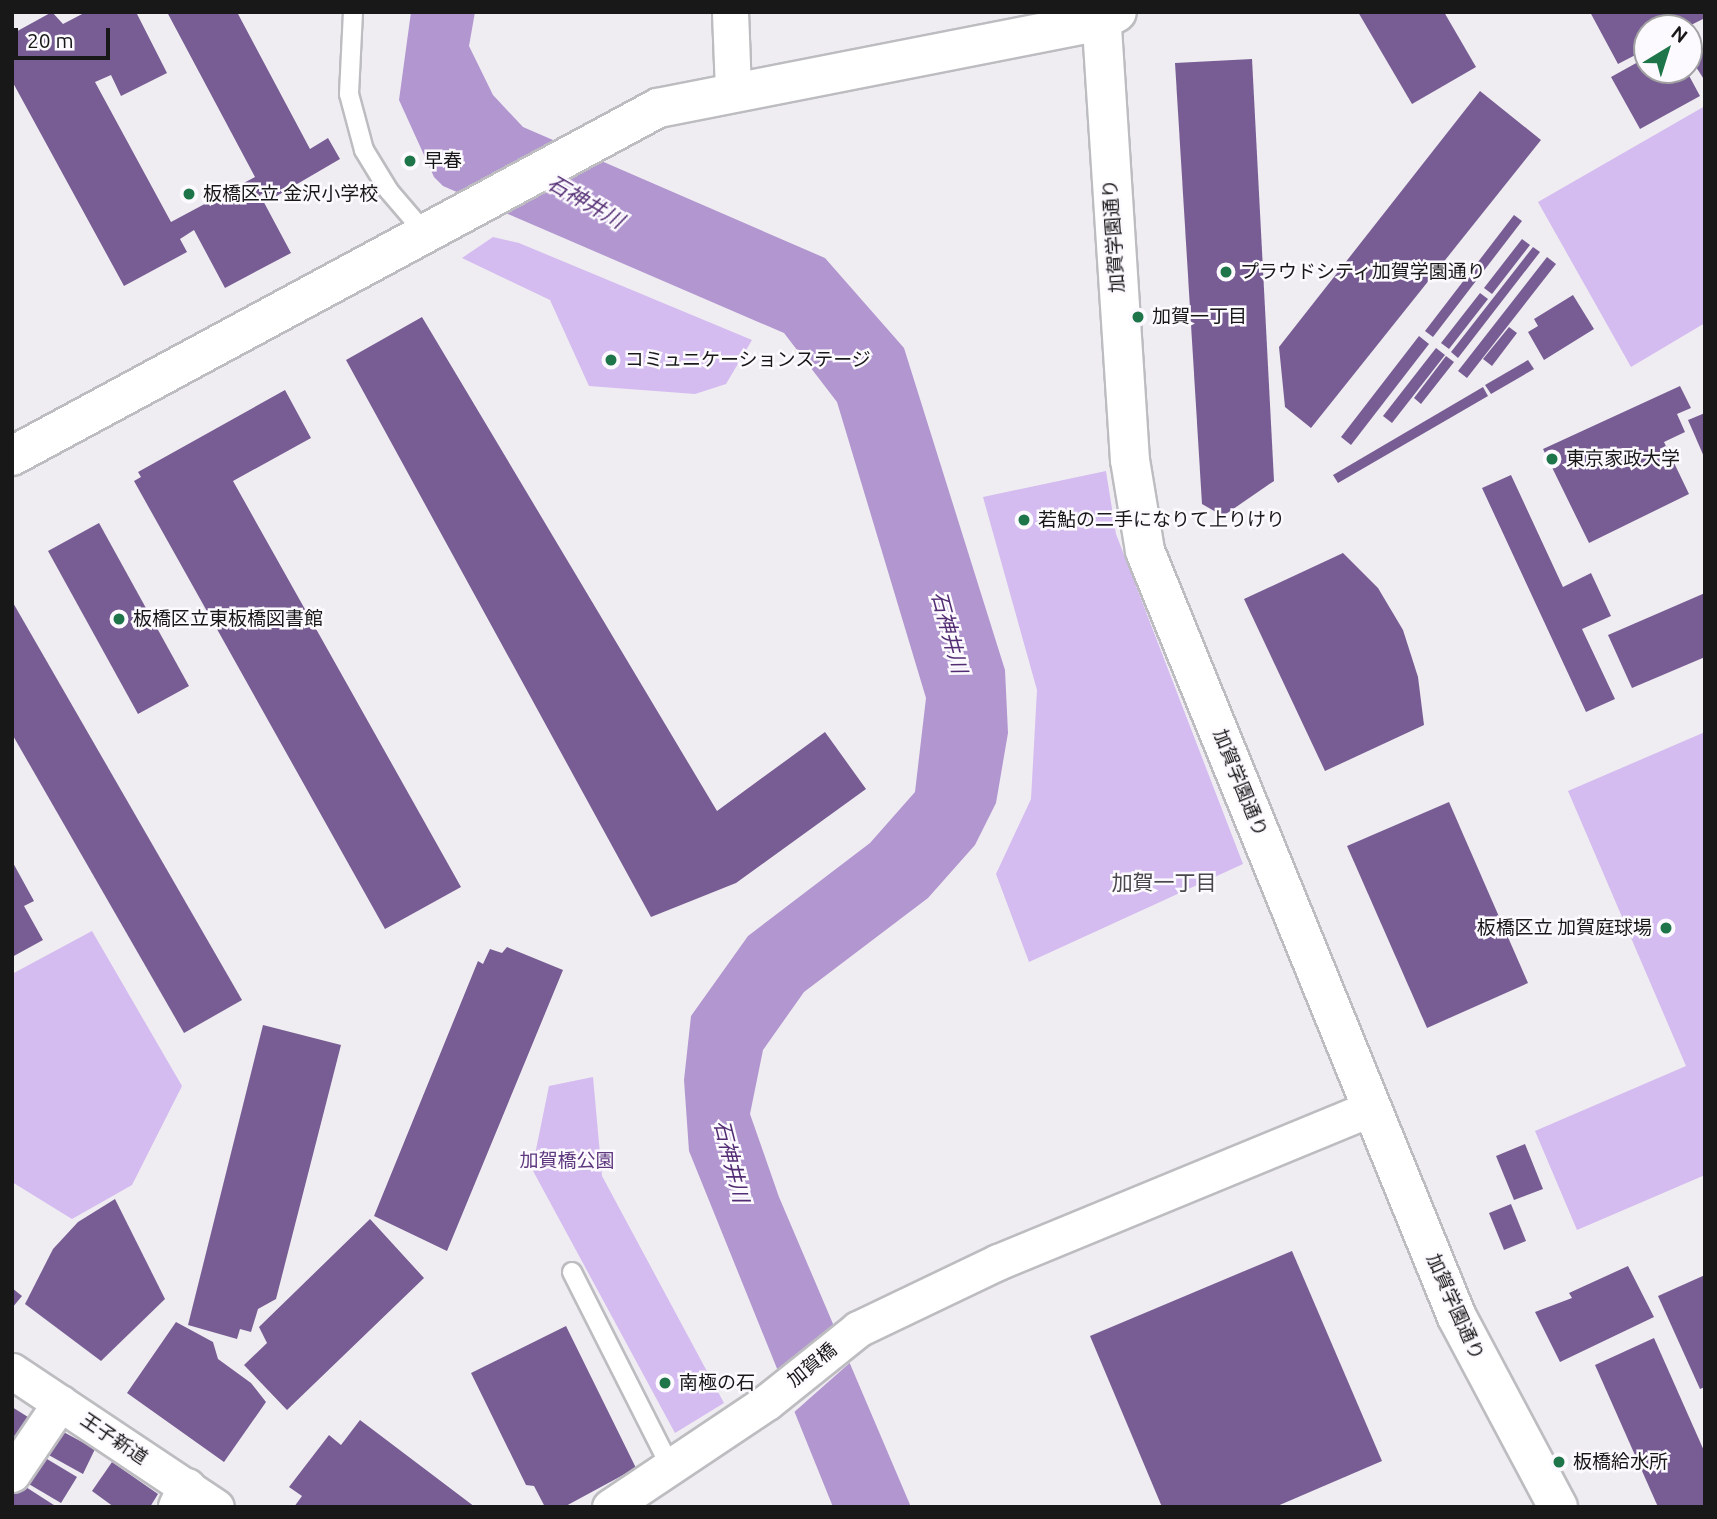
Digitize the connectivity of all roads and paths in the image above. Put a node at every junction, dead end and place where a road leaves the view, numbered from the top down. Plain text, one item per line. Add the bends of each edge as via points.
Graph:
1 (353, 12) edge
2 (730, 12) edge
3 (1106, 15) edge
4 (733, 92) junction
5 (425, 233) junction
6 (12, 456) edge
7 (1372, 1108) junction
8 (572, 1272) dead end
9 (12, 1371) edge
10 (60, 1403) junction
11 (669, 1464) junction
12 (12, 1474) edge
13 (193, 1500) edge
14 (610, 1507) edge
15 (1558, 1507) edge

1 - 5 lane via 349,94 364,150 389,191
2 - 4 street
3 - 4 street
3 - 7 street, 加賀学園通り via 1137,519 1145,551
4 - 5 street via 659,108
5 - 6 street
7 - 11 street, 加賀橋 via 998,1262 858,1329 766,1402
7 - 15 street, 加賀学園通り via 1471,1347
8 - 11 lane
9 - 10 street, 王子新道
10 - 12 street
10 - 13 street, 王子新道
11 - 14 street, 加賀橋

